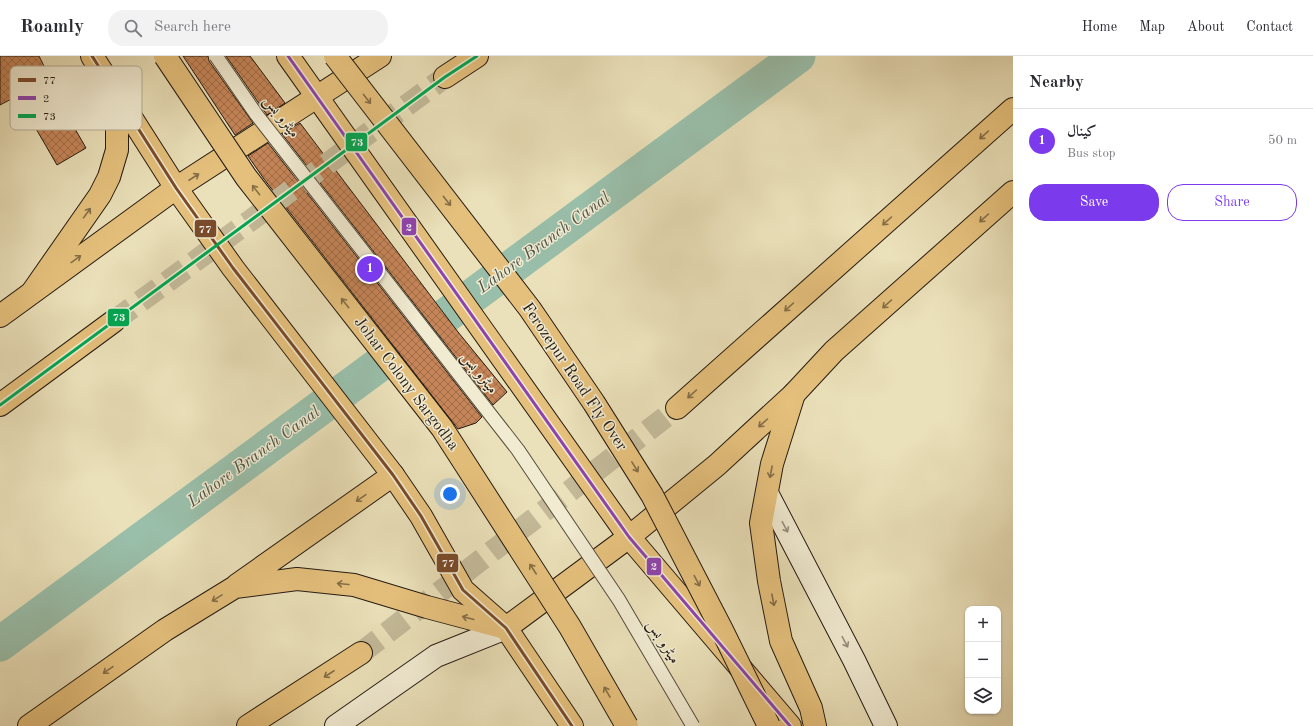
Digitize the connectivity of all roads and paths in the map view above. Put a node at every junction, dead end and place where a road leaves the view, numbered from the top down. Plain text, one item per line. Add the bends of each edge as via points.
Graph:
1 (92, 56) edge
2 (165, 56) edge
3 (216, 56) edge
4 (288, 56) edge
5 (336, 56) edge
6 (380, 56) edge
7 (477, 56) edge
8 (98, 66) edge
9 (445, 77) tunnel mouth
10 (317, 98) junction
11 (1013, 109) edge
12 (117, 130) edge
13 (139, 130) edge
14 (176, 188) junction
15 (1013, 192) edge
16 (33, 292) junction
17 (0, 316) edge
18 (114, 322) tunnel mouth
19 (794, 394) junction
20 (0, 405) edge
21 (677, 408) tunnel mouth
22 (393, 475) junction
23 (766, 493) junction
24 (629, 537) junction
25 (234, 587) junction
26 (506, 628) junction
27 (361, 653) tunnel mouth
28 (29, 726) edge
29 (248, 726) edge
30 (336, 726) edge
31 (572, 726) edge
32 (627, 726) edge
33 (693, 726) edge
34 (770, 726) edge
35 (790, 726) edge
36 (815, 726) edge
37 (886, 726) edge

1 - 8 main road
32 -> 2 main road, Johar Colony Sargodha, bridge via 570,627 442,428 246,177
3 - 33 lane, میٹرو بس, bridge via 256,114 518,450 619,600
4 - 10 main road
5 -> 34 main road, Ferozepur Road Fly Over, bridge via 530,309 594,403 652,495
6 - 10 main road
7 - 9 main road
14 -> 10 main road
10 - 24 main road
11 -> 21 main road
16 -> 12 main road via 100,195 109,177 117,150
13 - 14 main road
16 -> 14 main road
14 - 22 main road via 233,268
15 -> 19 main road via 834,351
16 - 17 main road
18 - 20 main road
19 -> 23 main road via 772,464
19 -> 24 main road via 718,465
22 -> 25 main road
22 - 26 main road via 421,516 463,590
23 -> 36 main road via 762,523 769,581 781,641 811,708
23 -> 37 main road
24 - 26 main road
24 - 35 main road
26 -> 25 main road via 354,585 297,579
25 -> 28 main road via 165,630
26 - 30 main road via 436,656
26 - 31 main road
27 -> 29 main road

